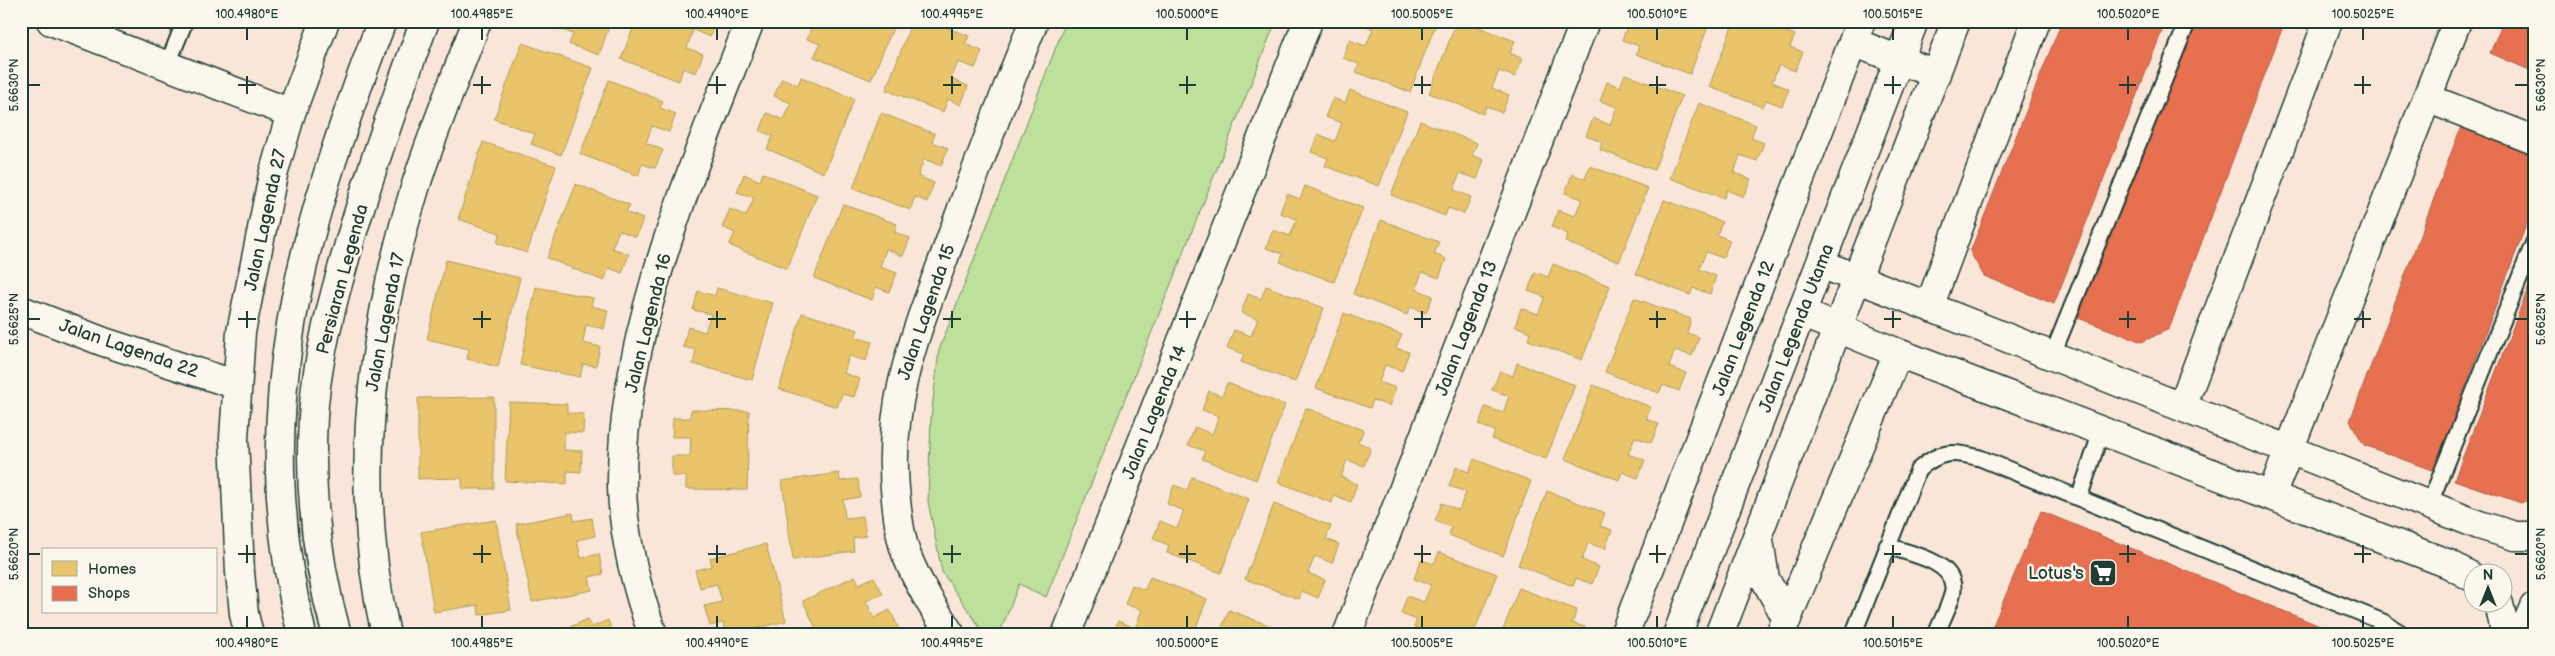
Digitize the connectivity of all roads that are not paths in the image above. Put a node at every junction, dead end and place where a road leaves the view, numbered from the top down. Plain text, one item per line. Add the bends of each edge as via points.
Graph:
1 (51, 21) edge
2 (185, 21) edge
3 (325, 21) edge
4 (382, 21) edge
5 (425, 21) edge
6 (477, 21) edge
7 (750, 21) edge
8 (1034, 21) edge
9 (1308, 21) edge
10 (1585, 21) edge
11 (1914, 21) edge
12 (1956, 21) edge
13 (2036, 21) edge
14 (2188, 21) edge
15 (2457, 21) edge
16 (2326, 22) edge
17 (1857, 32) edge
18 (1900, 60) junction
19 (167, 66) junction
20 (1936, 74) junction
21 (2427, 98) junction
22 (291, 112) junction
23 (2534, 140) edge
24 (2534, 242) edge
25 (1821, 264) junction
26 (1857, 279) junction
27 (1929, 307) junction
28 (21, 310) edge
29 (1801, 313) junction
30 (1838, 328) junction
31 (1898, 353) junction
32 (2052, 356) junction
33 (237, 385) junction
34 (2182, 407) junction
35 (2101, 432) junction
36 (2289, 450) junction
37 (2271, 496) junction
38 (2079, 498) junction
39 (2428, 505) junction
40 (1758, 533) junction
41 (2534, 536) edge
42 (1887, 546) junction
43 (2462, 571) edge
44 (2534, 607) edge
45 (2501, 614) edge
46 (1784, 627) edge
47 (249, 635) edge
48 (302, 635) edge
49 (337, 635) edge
50 (386, 635) edge
51 (653, 635) edge
52 (951, 635) edge
53 (1066, 635) edge
54 (1347, 635) edge
55 (1624, 635) edge
56 (1677, 635) edge
57 (1719, 635) edge
58 (1853, 635) edge
59 (1936, 635) edge
60 (2404, 635) edge
61 (2506, 635) edge
62 (2522, 635) edge

1 - 19 street
2 - 19 lane
3 - 22 street, Jalan Lagenda 27
4 - 48 street, Persiaran Legenda via 348,108 310,232 284,359 279,419 280,490 294,602
5 - 49 street, Persiaran Legenda via 387,121 349,240 321,359 313,417 313,475 326,594
6 - 50 street, Jalan Lagenda 17 via 415,188 386,298 372,387 368,441 370,533 376,593
7 - 51 street, Jalan Lagenda 16 via 678,212 644,324 633,380 624,437 622,488 626,538
8 - 52 street, Jalan Lagenda 15 via 919,324 896,410 894,486 906,554 926,597
9 - 53 street, Jalan Lagenda 14
10 - 54 street, Jalan Lagenda 13
11 - 18 street, Jalan Legenda Utama
12 - 20 street
13 - 27 street
14 - 32 lane
15 - 21 street
16 - 34 street
17 - 18 street
17 - 55 street, Jalan Legenda 12
18 - 20 street
18 - 25 street, Jalan Legenda Utama
19 - 22 street
20 - 26 street
21 - 23 street
21 - 36 street
22 - 33 street, Jalan Lagenda 27 via 273,175 241,332
24 - 39 lane
25 - 26 street
25 - 29 street, Jalan Legenda Utama
26 - 27 street
26 - 30 street
27 - 32 street
28 - 33 street, Jalan Lagenda 22 via 104,342
29 - 30 street
29 - 56 street, Jalan Legenda Utama
30 - 31 street
30 - 40 street
31 - 35 street
31 - 46 street
32 - 34 street
33 - 47 street, Jalan Lagenda 27 via 234,438 240,572
34 - 36 street
35 - 37 street
35 - 38 lane
36 - 37 street
36 - 39 street
37 - 43 street
38 - 42 lane via 1980,458 1944,453 1918,470
38 - 60 lane via 2383,622
39 - 41 street via 2516,536
40 - 46 street via 1765,580
40 - 57 street
42 - 58 lane
42 - 59 lane via 1939,565 1951,576 1954,588
44 - 62 street
45 - 61 street

